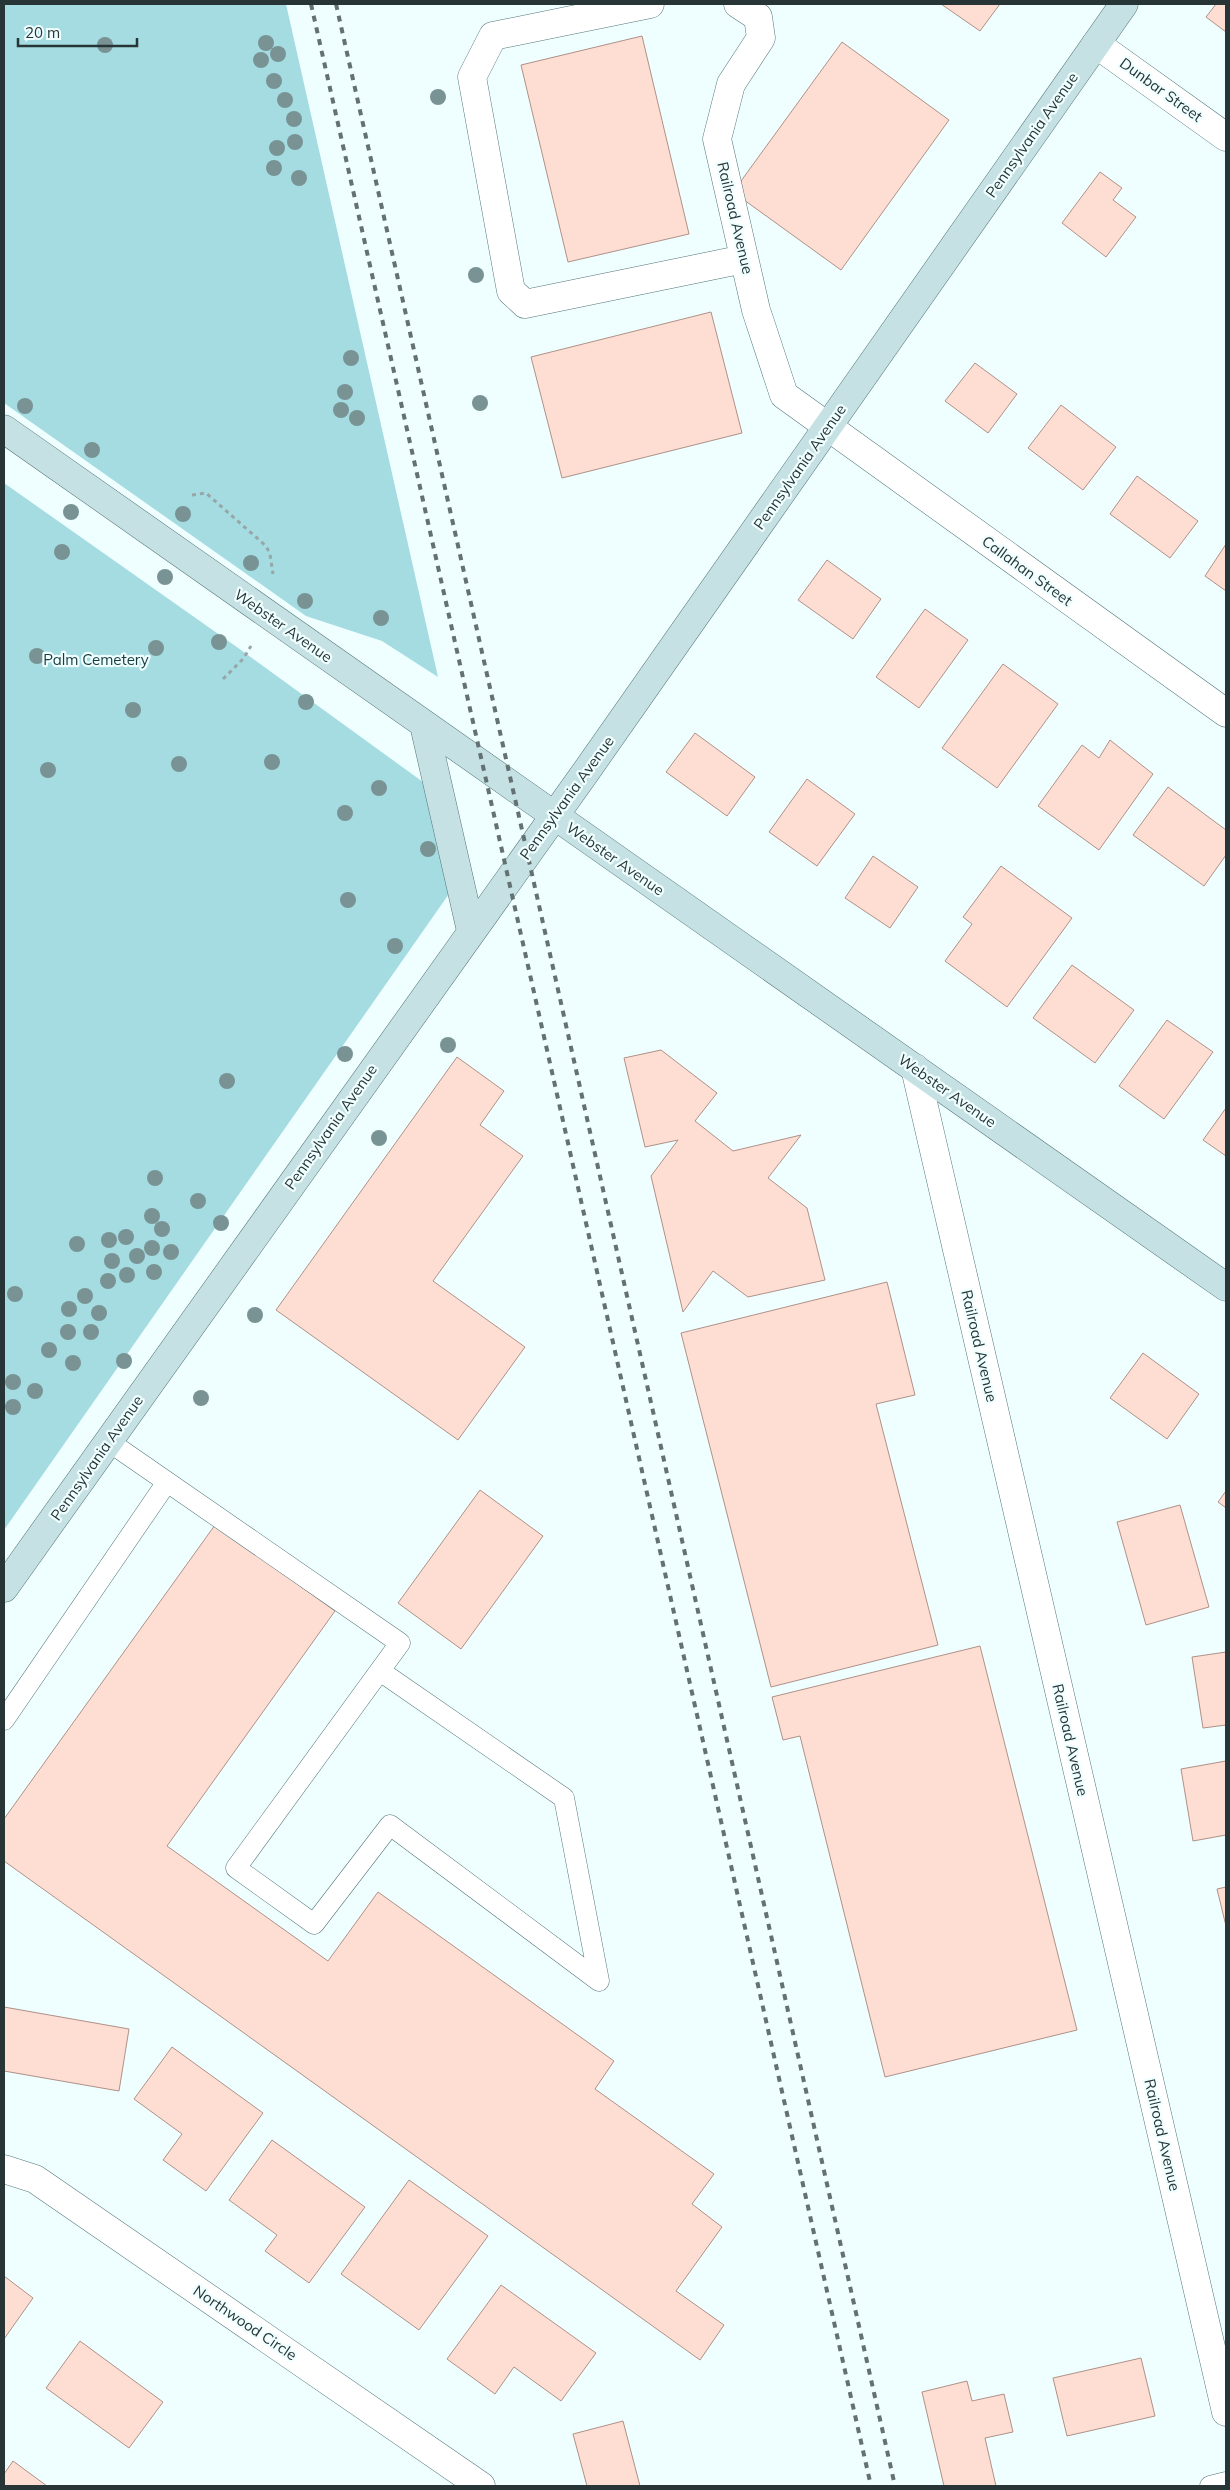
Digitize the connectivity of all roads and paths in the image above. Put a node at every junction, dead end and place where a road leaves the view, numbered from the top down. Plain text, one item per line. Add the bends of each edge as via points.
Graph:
1 (650, 4) edge
2 (738, 4) edge
3 (1124, 4) edge
4 (1096, 44) junction
5 (1226, 137) edge
6 (744, 259) junction
7 (827, 428) junction
8 (4, 429) edge
9 (252, 644) dead end
10 (223, 679) dead end
11 (1226, 714) edge
12 (424, 725) junction
13 (554, 816) junction
14 (470, 931) junction
15 (915, 1068) junction
16 (1226, 1287) edge
17 (108, 1441) junction
18 (167, 1482) junction
19 (4, 1588) edge
20 (380, 1671) junction
21 (4, 1720) edge
22 (4, 2169) edge
23 (1226, 2412) edge
24 (1226, 2482) edge
25 (481, 2486) edge
26 (1210, 2486) edge

1 - 6 street via 493,36 472,77 511,291 525,304
2 - 6 street, Railroad Avenue via 758,17 762,38 731,84 717,138
3 - 4 street, Pennsylvania Avenue
4 - 5 street, Dunbar Street
4 - 7 street, Pennsylvania Avenue
6 - 7 street, Railroad Avenue via 756,310 784,395
7 - 11 street, Callahan Street
7 - 13 street, Pennsylvania Avenue
8 - 12 street, Webster Avenue
9 - 10 path via 243,659
12 - 13 street, Webster Avenue
12 - 14 street
13 - 14 street, Pennsylvania Avenue
13 - 15 street, Webster Avenue
14 - 17 street, Pennsylvania Avenue
15 - 16 street, Webster Avenue
15 - 23 street, Railroad Avenue
17 - 18 lane
17 - 19 street, Pennsylvania Avenue
18 - 20 lane via 400,1643
18 - 21 lane
20 - 20 lane via 236,1868 314,1924 390,1825 599,1981 564,1798
22 - 25 street, Northwood Circle via 35,2179
24 - 26 lane

